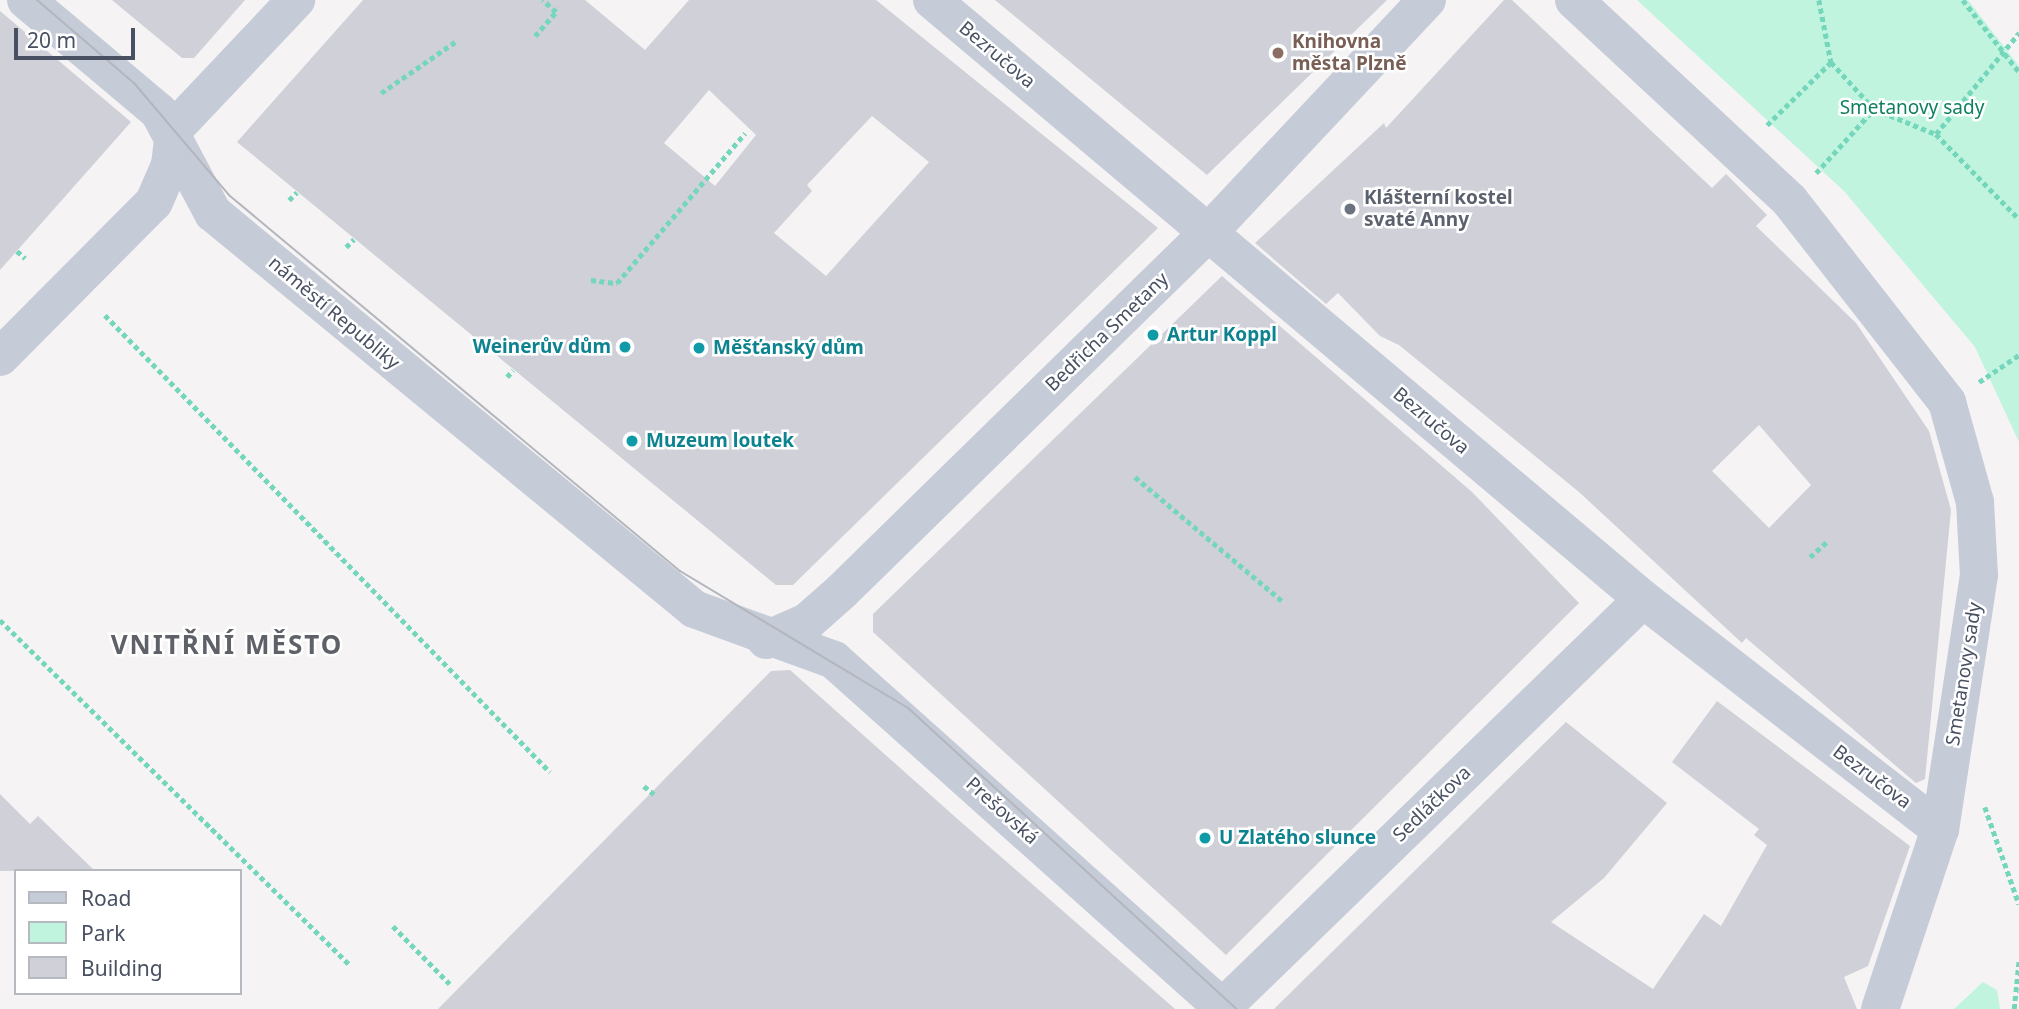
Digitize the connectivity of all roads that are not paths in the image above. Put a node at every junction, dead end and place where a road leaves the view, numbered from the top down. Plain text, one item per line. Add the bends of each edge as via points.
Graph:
1 (26, 0) edge
2 (296, 0) edge
3 (932, 0) edge
4 (1427, 0) edge
5 (1574, 0) edge
6 (174, 130) junction
7 (1208, 233) junction
8 (0, 357) edge
9 (1643, 599) junction
10 (766, 640) junction
11 (1940, 829) junction
12 (1222, 1009) edge
13 (1880, 1009) edge

1 - 6 street via 145,96
2 - 6 street
3 - 7 street, Bezručova
4 - 7 street, Bedřicha Smetany
5 - 11 street, Smetanovy sady via 1790,201 1947,402 1975,502 1979,575
6 - 8 street via 170,165 154,202
6 - 10 street, náměstí Republiky via 196,191 213,213 694,609
7 - 9 street, Bezručova
7 - 10 street, Bedřicha Smetany via 817,614
9 - 11 street, Bezručova
9 - 12 street, Sedláčkova
10 - 12 street, Prešovská via 801,645 834,660
11 - 13 street, Smetanovy sady

